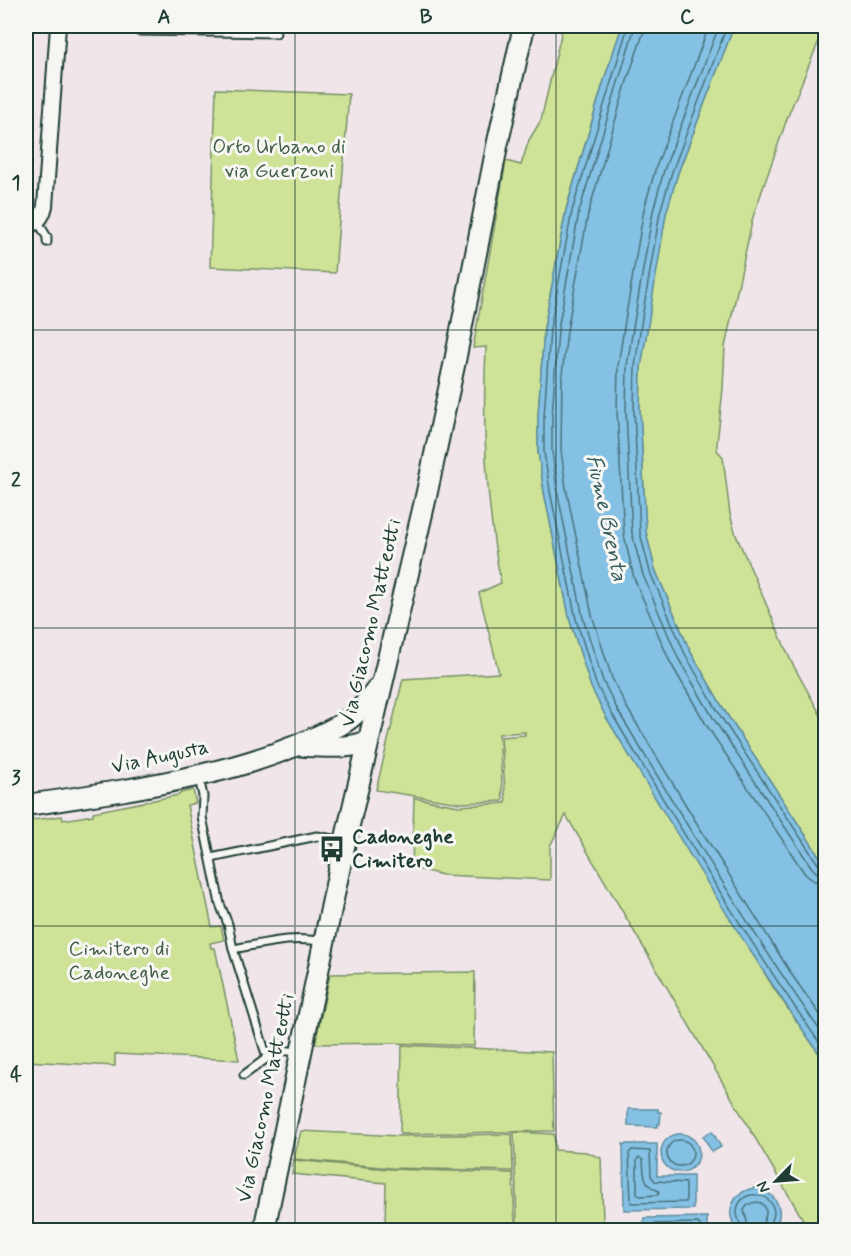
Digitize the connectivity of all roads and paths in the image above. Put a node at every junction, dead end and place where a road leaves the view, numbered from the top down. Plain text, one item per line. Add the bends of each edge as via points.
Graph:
1 (58, 26) edge
2 (130, 26) edge
3 (524, 26) edge
4 (276, 33) dead end
5 (32, 224) edge
6 (47, 242) dead end
7 (381, 685) junction
8 (339, 726) junction
9 (368, 741) junction
10 (301, 746) junction
11 (339, 748) junction
12 (360, 773) junction
13 (199, 776) junction
14 (26, 805) edge
15 (345, 842) junction
16 (211, 858) junction
17 (323, 942) junction
18 (233, 949) junction
19 (300, 1052) junction
20 (269, 1056) junction
21 (244, 1075) dead end
22 (264, 1230) edge

1 - 5 street via 45,206 43,215
2 - 4 lane via 138,31
3 - 7 main road, Via Giacomo Matteotti via 455,361
5 - 6 lane via 47,237
7 - 8 main road, Via Augusta
7 - 9 main road, Via Giacomo Matteotti
8 - 9 main road
8 - 10 main road, Via Augusta
9 - 11 main road, Via Augusta
9 - 12 main road, Via Giacomo Matteotti
10 - 11 main road, Via Augusta
10 - 13 main road, Via Augusta
11 - 12 main road
12 - 15 main road, Via Giacomo Matteotti
13 - 14 main road, Via Augusta
13 - 16 lane
15 - 16 lane via 316,836
15 - 17 main road, Via Giacomo Matteotti
16 - 18 lane
17 - 18 lane via 307,938
17 - 19 main road, Via Giacomo Matteotti
18 - 20 lane
19 - 20 lane via 278,1050
19 - 22 main road, Via Giacomo Matteotti
20 - 21 lane

